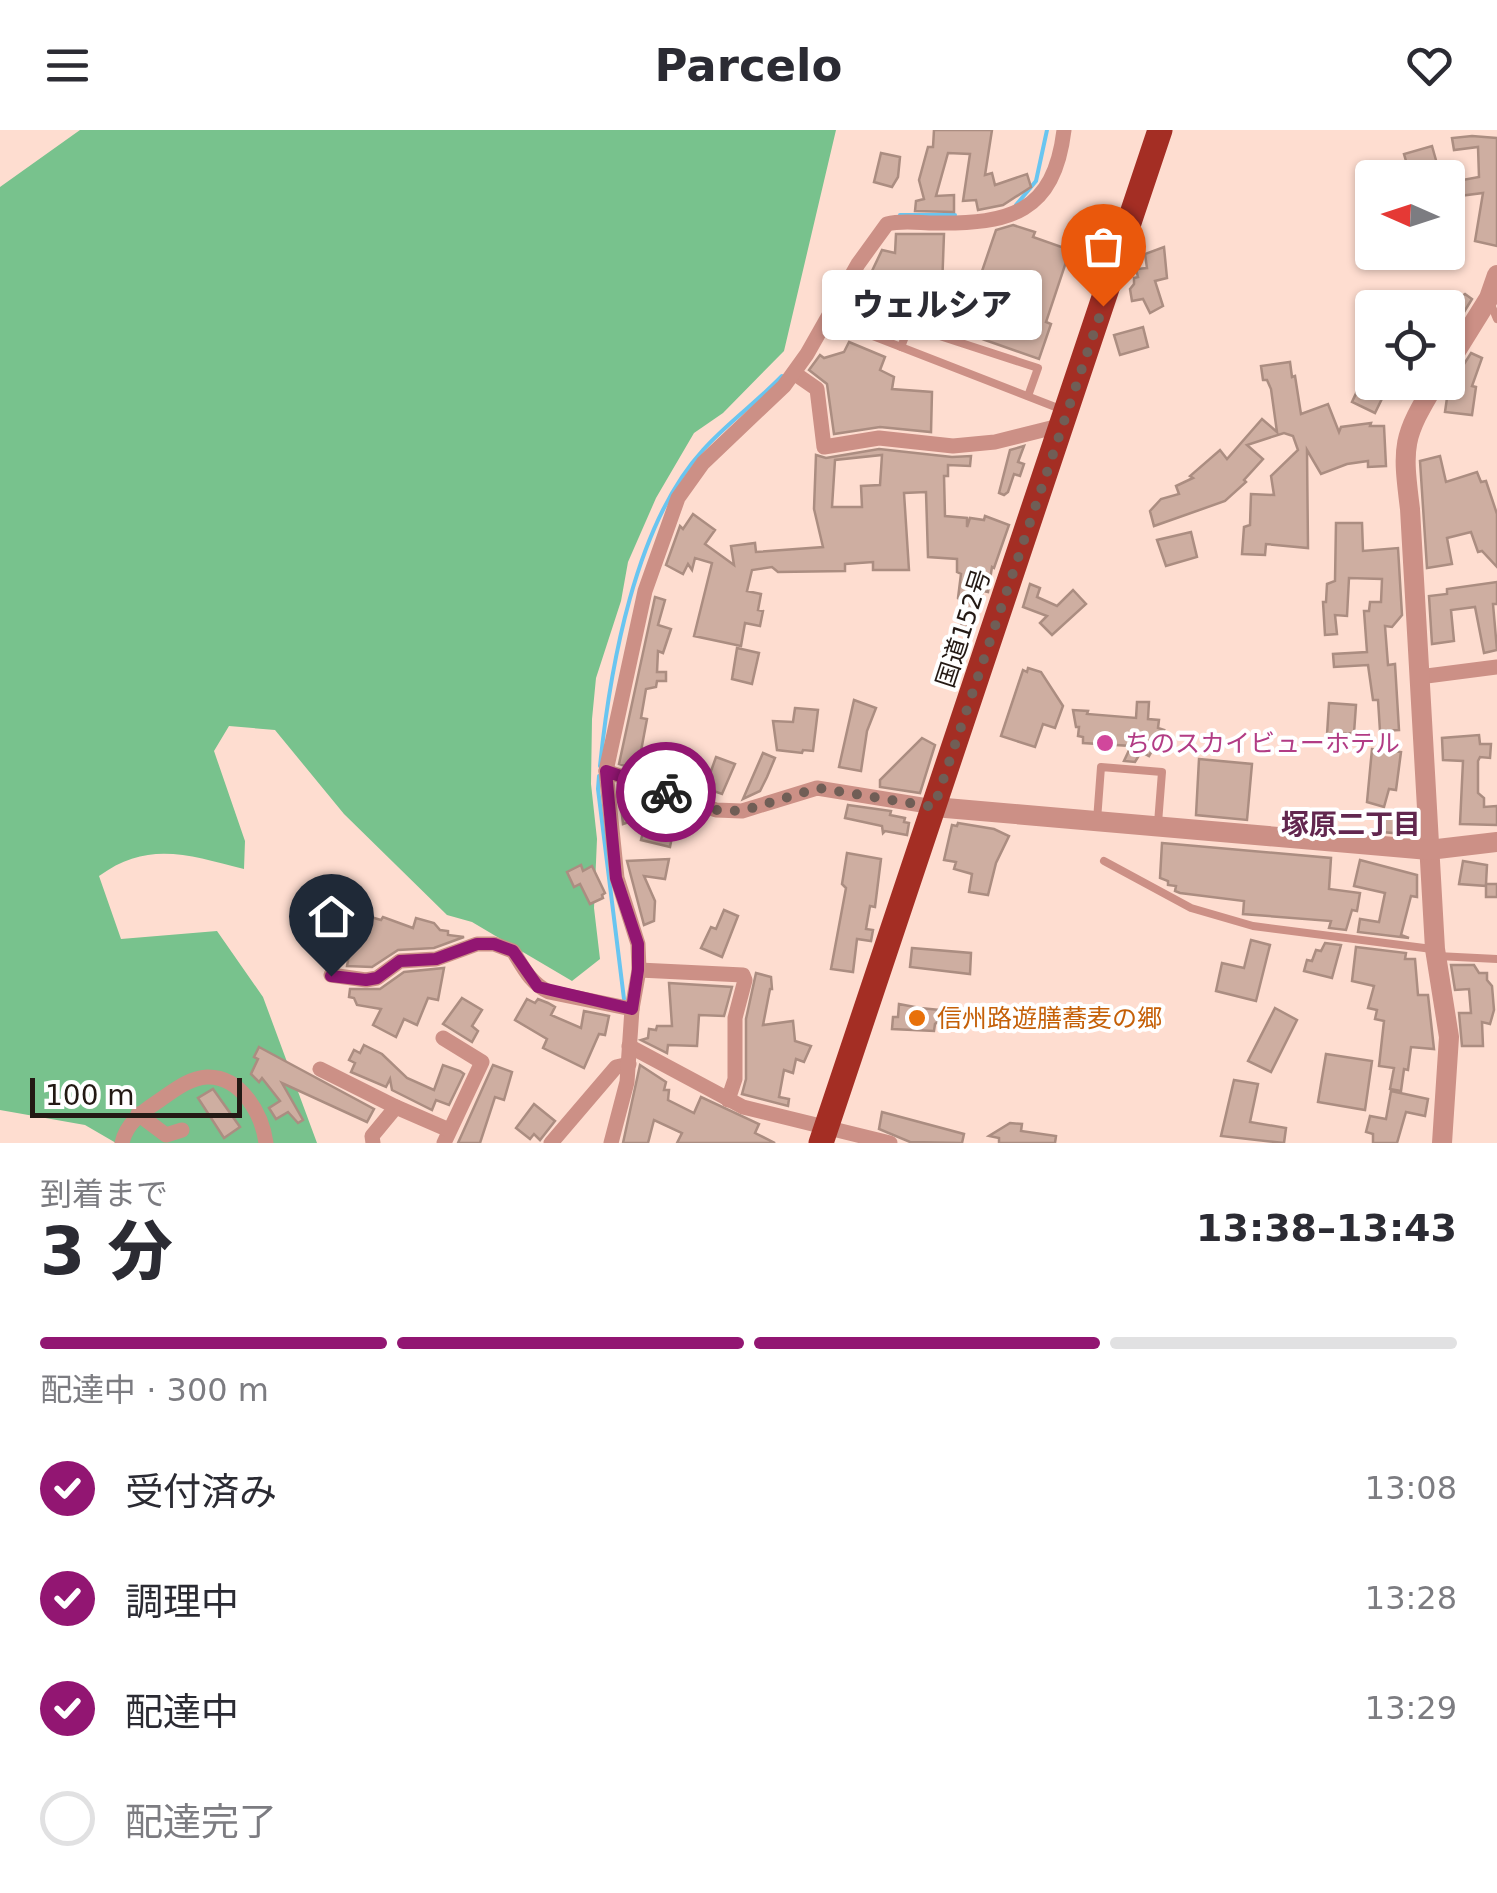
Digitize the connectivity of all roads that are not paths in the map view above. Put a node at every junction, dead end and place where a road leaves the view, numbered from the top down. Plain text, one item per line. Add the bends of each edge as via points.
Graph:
1 (1160, 130) edge
2 (1060, 131) edge
3 (1497, 276) edge
4 (1488, 298) junction
5 (826, 318) junction
6 (1497, 319) edge
7 (1465, 336) edge
8 (901, 347) junction
9 (794, 373) junction
10 (1028, 396) junction
11 (1425, 400) edge
12 (1065, 418) junction
13 (1497, 667) edge
14 (1419, 677) junction
15 (606, 771) junction
16 (934, 807) junction
17 (1098, 820) junction
18 (1158, 826) junction
19 (1497, 842) edge
20 (1428, 850) junction
21 (1104, 861) dead end
22 (1436, 952) junction
23 (1497, 958) edge
24 (638, 970) junction
25 (331, 976) dead end
26 (632, 1009) junction
27 (443, 1038) dead end
28 (630, 1046) junction
29 (629, 1064) junction
30 (320, 1069) dead end
31 (728, 1100) junction
32 (396, 1107) junction
33 (138, 1114) junction
34 (182, 1130) dead end
35 (446, 1136) edge
36 (823, 1136) edge
37 (122, 1143) edge
38 (266, 1143) edge
39 (373, 1143) edge
40 (550, 1143) edge
41 (611, 1143) edge
42 (890, 1143) edge
43 (1442, 1143) edge

1 - 12 highway, 国道152号
2 - 5 street via 1062,151 1053,176 1034,203 988,221 888,224
3 - 4 street
4 - 6 lane
4 - 7 street
5 - 8 lane
5 - 9 street
8 - 10 lane
8 - 10 lane via 909,326 1038,368
9 - 12 street via 817,390 824,446 879,438 994,442
9 - 15 street via 704,462 678,498 645,591
10 - 12 lane
11 - 14 street via 1410,424 1404,458
12 - 16 highway, 国道152号
13 - 14 street
14 - 20 street
15 - 16 street via 716,810 742,811 818,788
15 - 24 street via 616,878 638,944
16 - 17 street
16 - 36 highway, 国道152号
17 - 18 street
17 - 18 lane via 1101,767 1162,772
18 - 20 street
19 - 20 street
20 - 22 street
21 - 22 lane via 1191,908 1253,926
22 - 23 lane
22 - 43 street via 1450,1036
24 - 26 street
24 - 31 street via 743,974
25 - 26 street via 377,978 400,961 494,944 513,951 538,987
26 - 28 street
27 - 35 street via 482,1062
28 - 29 street
28 - 31 street
29 - 40 street via 616,1067
29 - 41 street
30 - 32 street
31 - 36 street
32 - 35 street
32 - 39 street
33 - 34 street via 166,1135
33 - 37 street
33 - 38 street via 188,1082 222,1080 253,1106
36 - 42 street

